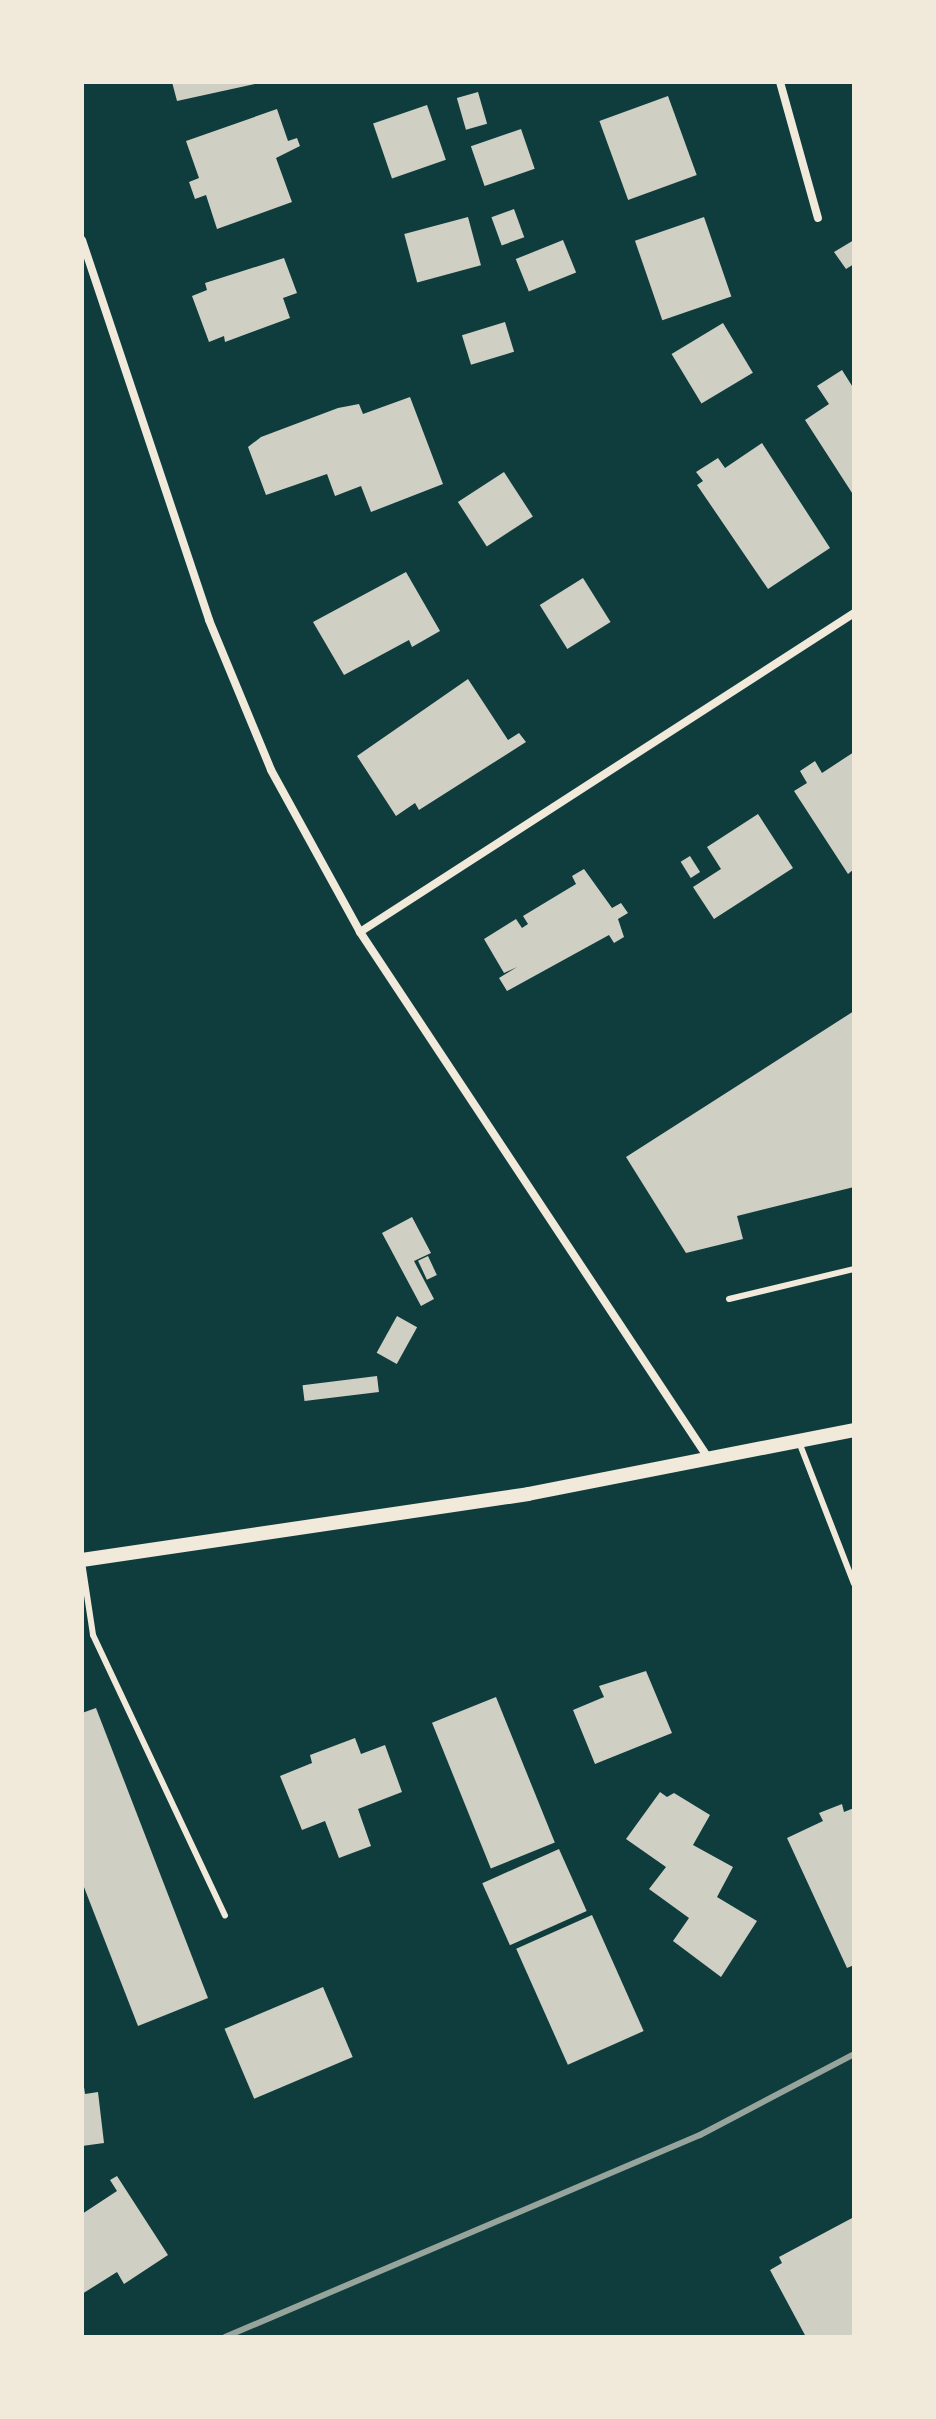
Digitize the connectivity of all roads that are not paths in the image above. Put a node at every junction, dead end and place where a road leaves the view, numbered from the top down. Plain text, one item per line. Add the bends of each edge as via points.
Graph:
1 (780, 82) edge
2 (818, 218) dead end
3 (82, 240) edge
4 (854, 613) edge
5 (360, 932) junction
6 (854, 1269) edge
7 (729, 1299) dead end
8 (854, 1430) edge
9 (799, 1442) junction
10 (710, 1461) junction
11 (82, 1561) edge
12 (854, 1584) edge
13 (225, 1916) dead end

1 - 2 street
3 - 5 street via 215,633 271,770
4 - 5 street
5 - 10 street
6 - 7 lane
8 - 9 street
9 - 10 street
9 - 12 lane
10 - 11 street
11 - 13 lane via 93,1635

